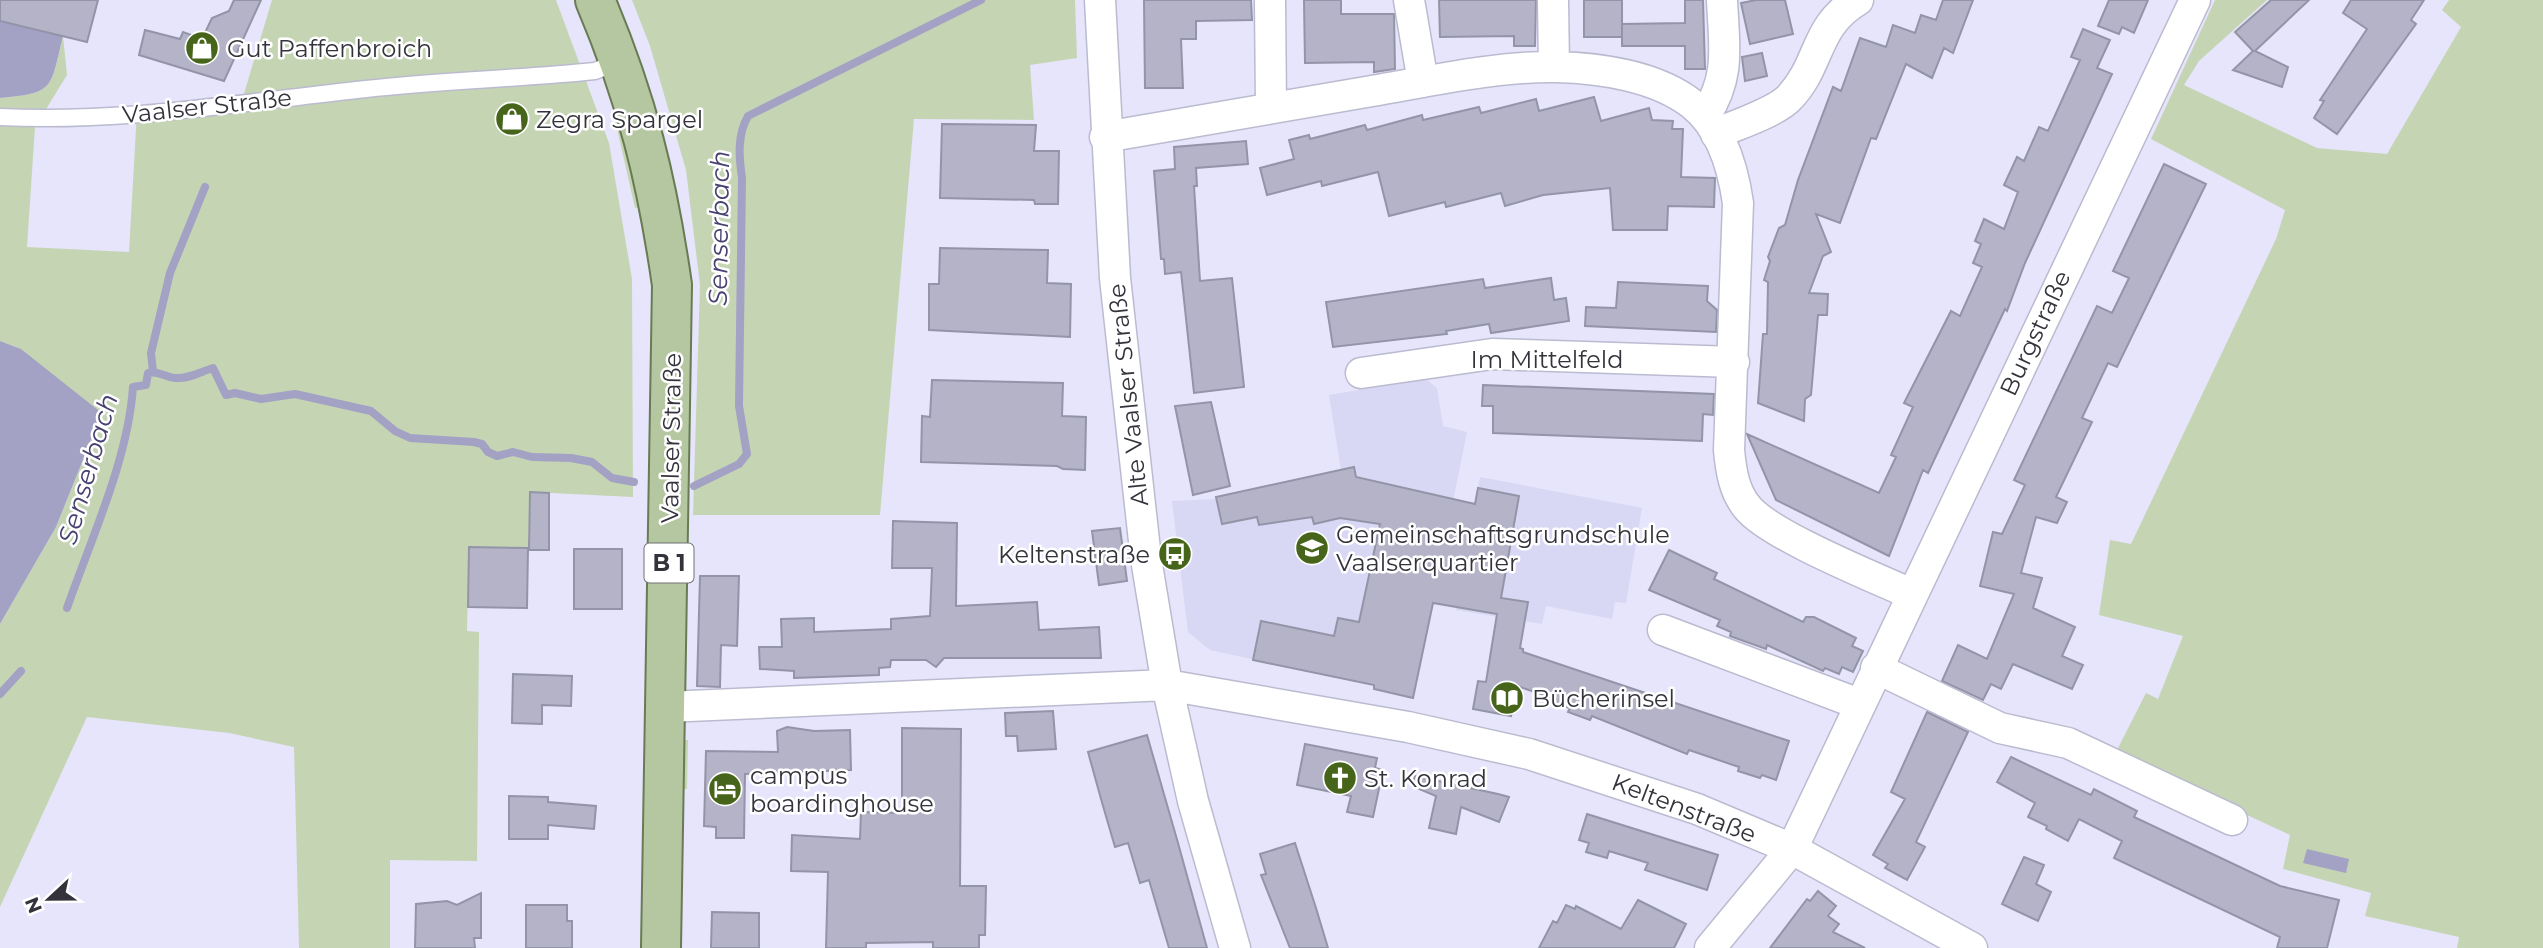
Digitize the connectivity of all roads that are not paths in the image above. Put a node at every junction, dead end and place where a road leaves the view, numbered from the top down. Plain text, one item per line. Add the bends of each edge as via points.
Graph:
1 (595, 0) edge
2 (1100, 0) edge
3 (1270, 0) edge
4 (1409, 0) edge
5 (1553, 0) edge
6 (1722, 0) edge
7 (1858, 0) edge
8 (2196, 0) edge
9 (621, 61) junction
10 (1554, 67) junction
11 (1423, 82) junction
12 (1271, 108) junction
13 (0, 117) edge
14 (1711, 125) junction
15 (1105, 137) junction
16 (1734, 362) junction
17 (1361, 373) dead end
18 (1911, 594) junction
19 (1663, 630) dead end
20 (1876, 668) junction
21 (1167, 685) junction
22 (1859, 704) junction
23 (666, 707) junction
24 (2232, 820) dead end
25 (1792, 849) junction
26 (661, 948) edge
27 (1235, 948) edge
28 (1710, 948) edge
29 (1972, 948) edge

1 - 9 main road, Vaalser Straße / B 1
2 - 15 street, Alte Vaalser Straße
3 - 12 street
4 - 11 street
5 - 10 street
6 - 14 street via 1724,80
7 - 14 street via 1829,22 1804,79 1788,100
8 - 18 street, Burgstraße
9 - 13 lane, Vaalser Straße via 595,71 382,87 128,116
9 - 23 main road, Vaalser Straße / B 1 via 651,162 673,285
10 - 11 street
10 - 14 street via 1606,71 1666,88
11 - 12 street
12 - 15 street
14 - 16 street via 1728,160 1738,203
15 - 21 street, Alte Vaalser Straße via 1115,278 1145,549
16 - 17 street, Im Mittelfeld via 1492,354
16 - 18 street via 1731,472 1747,508 1779,531
18 - 20 street, Burgstraße
19 - 22 street
20 - 22 street, Burgstraße
20 - 24 street via 2000,728 2068,743
21 - 23 street, Keltenstraße
21 - 25 street, Keltenstraße via 1408,727 1529,754 1698,809
21 - 27 street, Alte Vaalser Straße via 1193,801
22 - 25 street, Burgstraße
23 - 26 main road, Vaalser Straße / B 1
25 - 28 street, Burgstraße
25 - 29 street, Keltenstraße

